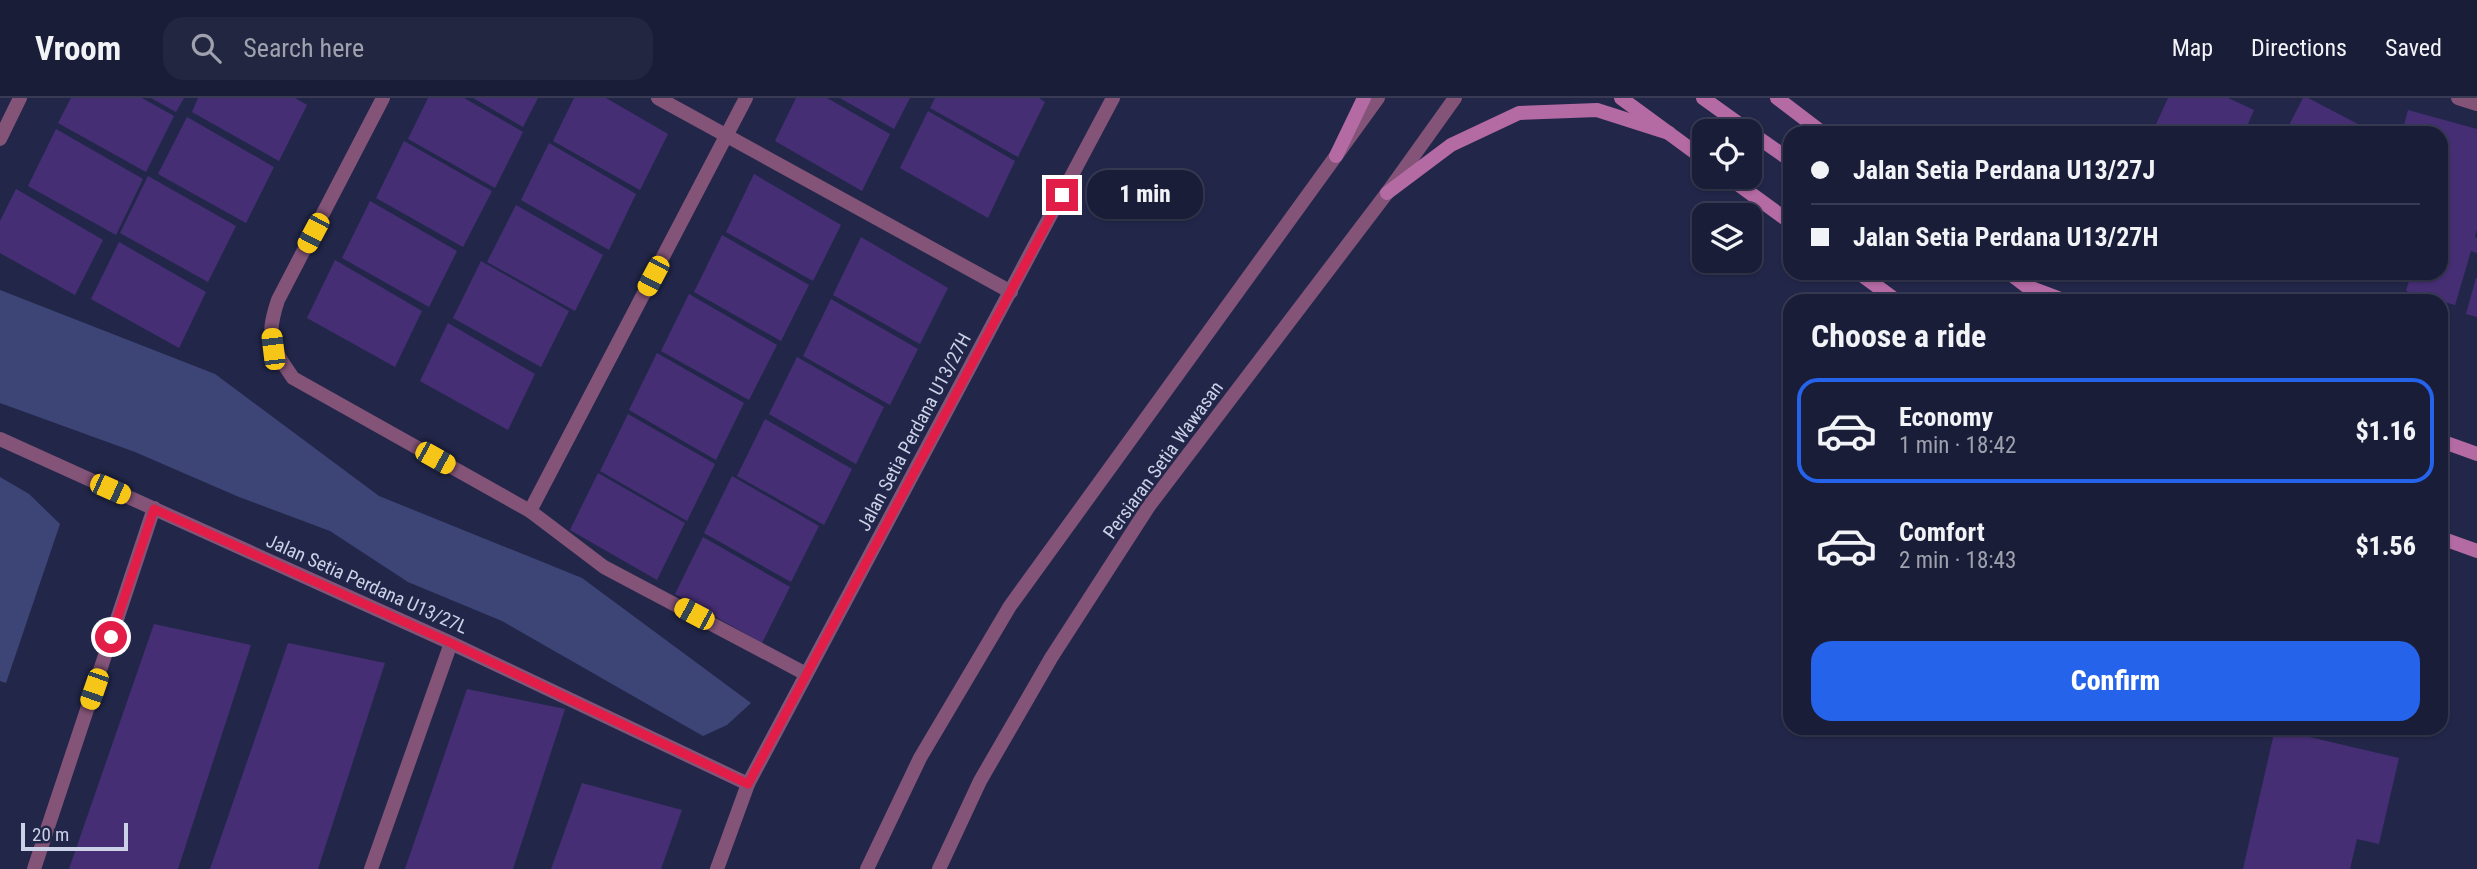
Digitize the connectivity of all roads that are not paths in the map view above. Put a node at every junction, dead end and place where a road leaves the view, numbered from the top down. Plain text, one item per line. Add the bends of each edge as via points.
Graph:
1 (20, 98) edge
2 (383, 98) edge
3 (659, 98) edge
4 (746, 98) edge
5 (1113, 98) edge
6 (1364, 98) edge
7 (1378, 98) edge
8 (1455, 98) edge
9 (1621, 98) edge
10 (1703, 98) edge
11 (1777, 98) edge
12 (2458, 98) edge
13 (2477, 104) edge
14 (1731, 119) edge
15 (1814, 126) edge
16 (1669, 133) junction
17 (726, 134) junction
18 (0, 139) edge
19 (1762, 141) edge
20 (1692, 150) edge
21 (1783, 155) edge
22 (1336, 156) junction
23 (1745, 189) edge
24 (1387, 193) junction
25 (1783, 217) edge
26 (1868, 280) edge
27 (2014, 280) edge
28 (2018, 280) edge
29 (2026, 286) junction
30 (1011, 292) junction
31 (1888, 294) edge
32 (2047, 294) edge
33 (0, 439) edge
34 (2448, 444) edge
35 (2477, 454) edge
36 (154, 509) junction
37 (530, 511) junction
38 (2448, 541) edge
39 (2477, 551) edge
40 (451, 643) junction
41 (806, 674) junction
42 (748, 784) junction
43 (34, 869) edge
44 (371, 869) edge
45 (717, 869) edge
46 (867, 869) edge
47 (939, 869) edge

1 - 18 street
2 - 37 street via 278,300 270,324 273,349 293,378
3 - 17 street
4 - 17 street
5 - 30 street, Jalan Setia Perdana U13/27H
6 - 22 main road
7 - 22 street, Persiaran Setia Wawasan
8 - 24 street, Persiaran Setia Wawasan
9 - 16 main road
10 - 14 main road
11 - 15 main road
12 - 13 street
16 - 20 main road
16 - 24 main road via 1597,110 1519,113 1451,145
17 - 30 street
17 - 37 street
19 - 21 main road
22 - 46 street, Persiaran Setia Wawasan via 1010,606 920,758
23 - 25 main road
24 - 47 street, Persiaran Setia Wawasan via 1149,506 1051,658 979,782
26 - 31 main road
27 - 29 main road
28 - 29 main road
29 - 32 main road
30 - 41 street, Jalan Setia Perdana U13/27H
33 - 36 street, Jalan Setia Perdana U13/27L
34 - 35 main road
36 - 40 street, Jalan Setia Perdana U13/27L
36 - 43 street
37 - 41 street via 604,567
38 - 39 main road
40 - 42 street, Jalan Setia Perdana U13/27L
40 - 44 street
41 - 42 street, Jalan Setia Perdana U13/27H
42 - 45 street

